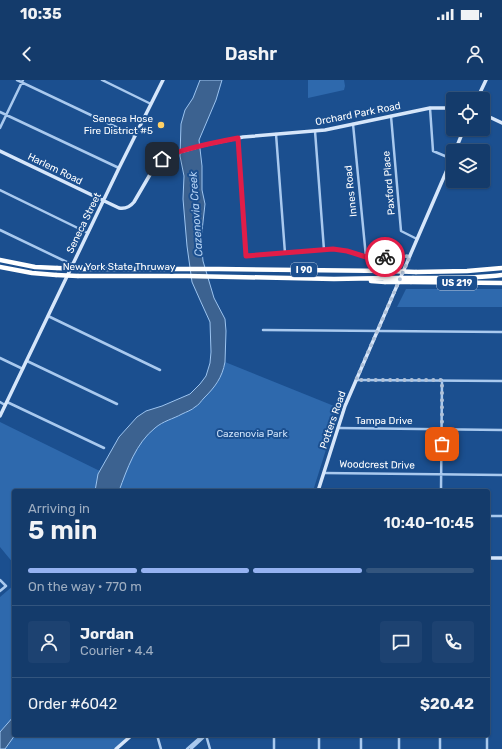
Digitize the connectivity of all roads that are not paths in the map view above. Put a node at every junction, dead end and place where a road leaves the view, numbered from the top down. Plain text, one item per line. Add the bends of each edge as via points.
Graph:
1 (17, 80) edge
2 (102, 80) edge
3 (163, 80) edge
4 (486, 80) edge
5 (23, 81) edge
6 (480, 92) edge
7 (152, 104) junction
8 (430, 108) junction
9 (446, 108) edge
10 (0, 112) edge
11 (7, 115) junction
12 (390, 116) junction
13 (490, 117) edge
14 (502, 123) edge
15 (353, 124) junction
16 (0, 128) edge
17 (314, 131) junction
18 (276, 134) junction
19 (135, 136) junction
20 (238, 138) junction
21 (0, 151) edge
22 (446, 156) edge
23 (119, 168) junction
24 (446, 174) edge
25 (0, 190) edge
26 (104, 201) junction
27 (0, 230) edge
28 (88, 233) junction
29 (417, 239) junction
30 (324, 250) junction
31 (285, 253) junction
32 (410, 256) junction
33 (366, 257) junction
34 (0, 260) edge
35 (73, 265) junction
36 (0, 267) edge
37 (502, 268) edge
38 (502, 275) edge
39 (334, 279) joint
40 (412, 280) junction
41 (502, 283) edge
42 (48, 316) junction
43 (263, 330) dead end
44 (377, 332) junction
45 (502, 332) edge
46 (0, 358) edge
47 (26, 361) junction
48 (23, 369) junction
49 (160, 370) dead end
50 (356, 380) junction
51 (442, 380) junction
52 (502, 381) edge
53 (0, 402) edge
54 (6, 403) junction
55 (117, 404) dead end
56 (0, 416) edge
57 (338, 428) junction
58 (442, 429) junction
59 (502, 430) edge
60 (104, 448) dead end
61 (324, 473) junction
62 (441, 474) junction
63 (502, 475) edge
64 (319, 489) edge
65 (441, 489) edge
66 (490, 516) edge
67 (502, 516) edge
68 (490, 558) edge
69 (502, 558) edge
70 (0, 580) edge
71 (1, 591) edge
72 (130, 737) edge
73 (158, 737) edge
74 (200, 737) edge
75 (204, 737) edge
76 (207, 737) edge
77 (274, 737) edge
78 (319, 737) edge
79 (361, 737) edge
80 (399, 737) edge
81 (440, 737) edge
82 (488, 737) edge
83 (116, 749) edge
84 (161, 749) edge
85 (187, 749) edge
86 (191, 749) edge
87 (210, 749) edge
88 (274, 749) edge
89 (319, 749) edge
90 (361, 749) edge
91 (399, 749) edge
92 (440, 749) edge
93 (487, 749) edge

1 - 5 street
2 - 7 street
3 - 7 main road, Seneca Street
4 - 6 main road
5 - 11 street
5 - 19 street
7 - 19 main road, Seneca Street
8 - 9 main road, Orchard Park Road
8 - 12 main road, Orchard Park Road
8 - 22 street via 433,151
10 - 11 street
11 - 16 street
11 - 23 street
12 - 15 main road, Orchard Park Road
12 - 29 street, Paxford Place via 401,231
13 - 14 main road
15 - 17 main road, Orchard Park Road
15 - 33 street, Innes Road
17 - 18 main road, Orchard Park Road
17 - 30 street
18 - 20 main road, Orchard Park Road
18 - 31 street
19 - 23 main road, Seneca Street
20 - 26 main road, Orchard Park Road via 167,156 154,166 130,206 119,208
20 - 31 street via 246,256
21 - 26 main road, Harlem Road
23 - 26 main road, Seneca Street
24 - 29 main road, Potters Road
25 - 28 street
26 - 28 main road, Seneca Street
27 - 35 street
28 - 35 main road, Seneca Street
29 - 32 main road, Potters Road
30 - 31 street
30 - 33 street via 340,249
32 - 33 street
32 - 44 main road, Potters Road
34 - 37 highway, New York State Thruway / I 90, bridge via 35,267 80,269 416,272
35 - 42 main road, Seneca Street
36 - 39 highway, New York State Thruway / I 90, bridge via 32,273 78,276
38 - 40 highway
39 - 40 highway, US 219, bridge
40 - 41 highway, US 219
42 - 47 main road, Seneca Street
42 - 49 street
43 - 44 street
44 - 45 street
44 - 50 main road, Potters Road
46 - 48 street
47 - 48 main road, Seneca Street
47 - 55 street
48 - 54 main road, Seneca Street
50 - 51 street
50 - 57 main road, Potters Road
51 - 52 street
51 - 58 street
53 - 54 street
54 - 56 main road, Seneca Street
54 - 60 street
57 - 58 street, Tampa Drive
57 - 61 main road, Potters Road
58 - 59 street, Tampa Drive
58 - 62 street
61 - 62 street, Woodcrest Drive
61 - 64 main road, Potters Road
62 - 63 street, Woodcrest Drive
62 - 65 street
66 - 67 street
68 - 69 main road
70 - 71 street via 6,586
72 - 83 main road
73 - 84 street
74 - 85 street
75 - 86 street
76 - 87 street
77 - 88 street
78 - 89 street
79 - 90 street
80 - 91 street
81 - 92 street
82 - 93 street

